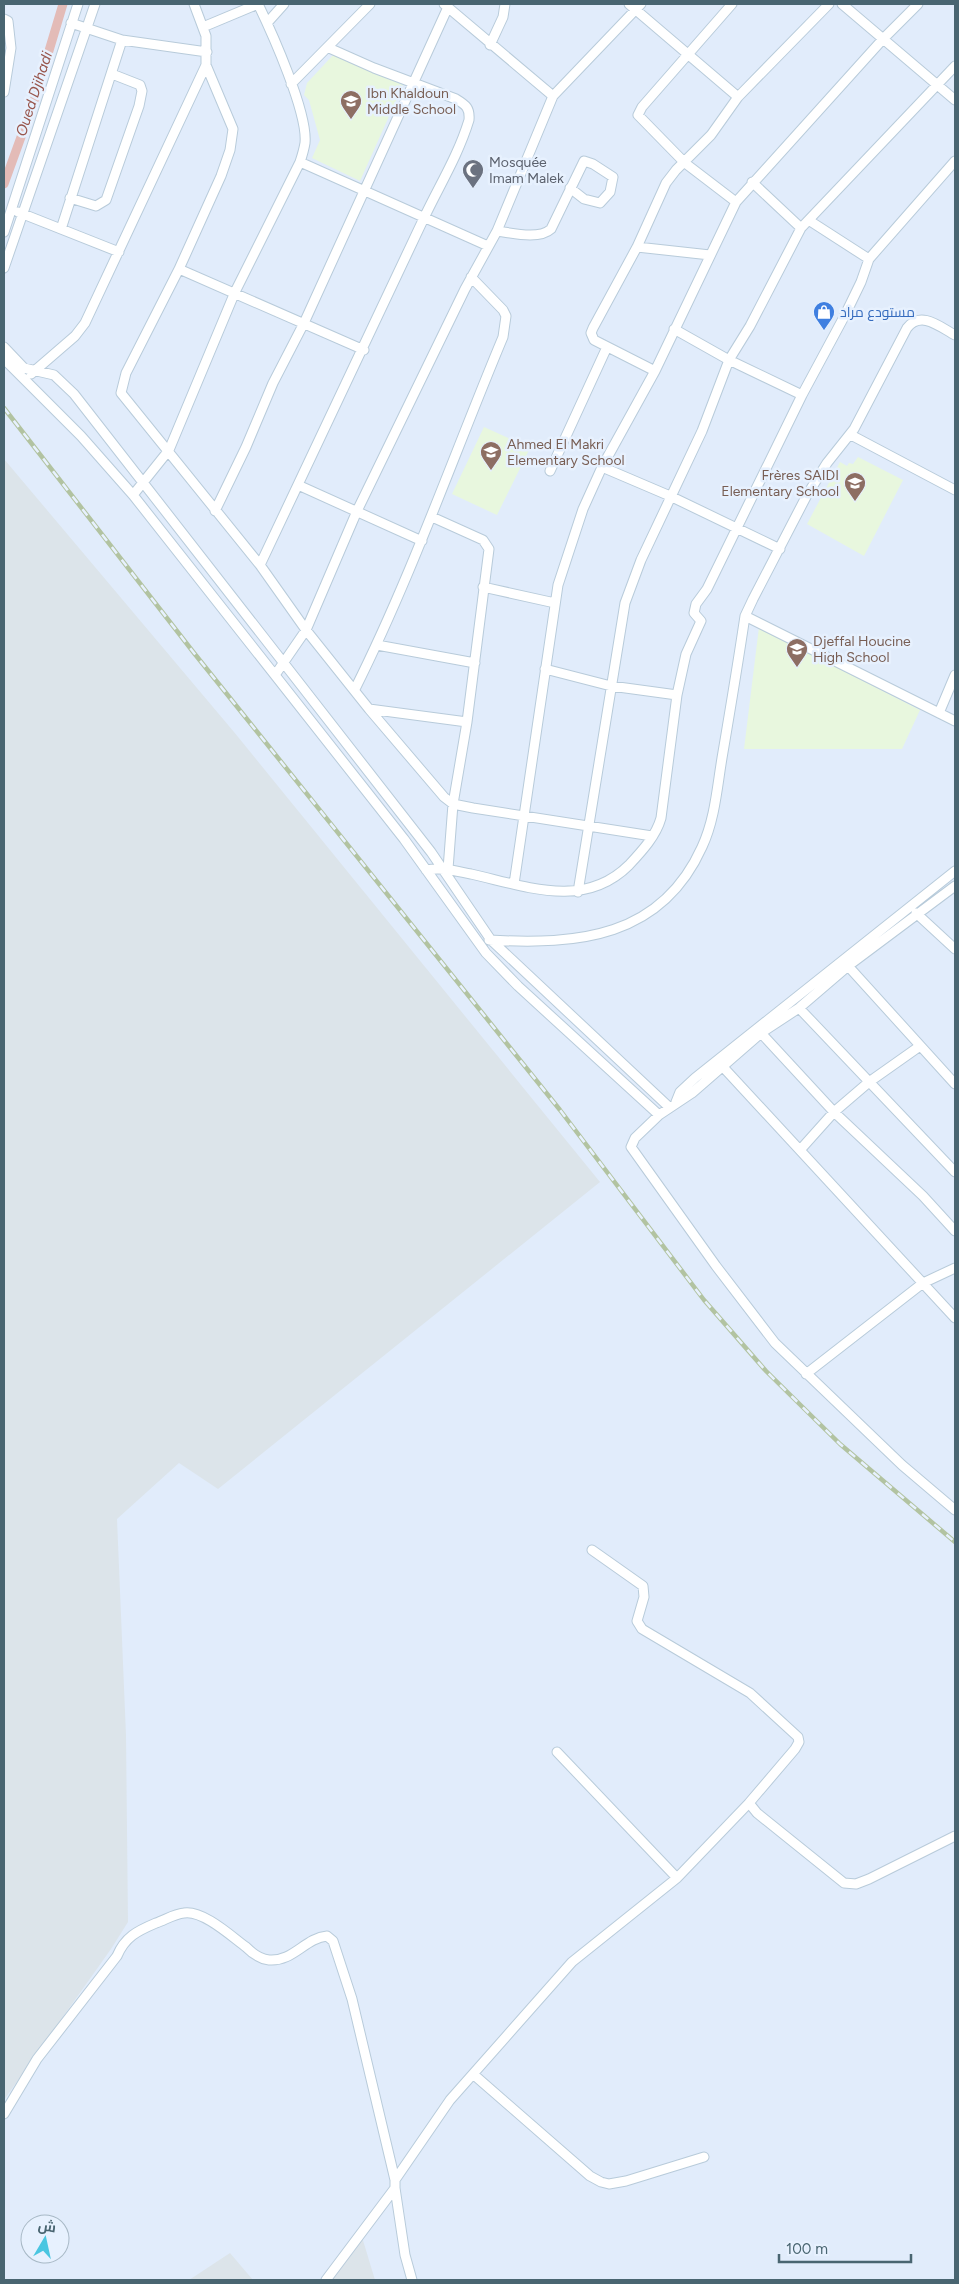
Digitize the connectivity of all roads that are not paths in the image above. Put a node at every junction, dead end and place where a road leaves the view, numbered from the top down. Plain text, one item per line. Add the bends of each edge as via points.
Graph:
1 (78, 4) edge
2 (95, 4) edge
3 (194, 4) edge
4 (258, 4) edge
5 (284, 4) edge
6 (370, 4) edge
7 (505, 4) edge
8 (732, 4) edge
9 (829, 4) edge
10 (842, 4) edge
11 (918, 4) edge
12 (446, 6) edge
13 (636, 6) edge
14 (4, 18) edge
15 (71, 23) junction
16 (267, 24) junction
17 (203, 26) junction
18 (87, 27) junction
19 (883, 39) junction
20 (122, 40) junction
21 (490, 45) junction
22 (329, 48) junction
23 (207, 52) junction
24 (688, 52) junction
25 (206, 65) junction
26 (955, 66) edge
27 (6, 74) edge
28 (112, 74) junction
29 (291, 84) junction
30 (414, 84) junction
31 (937, 86) junction
32 (4, 92) edge
33 (553, 96) junction
34 (738, 97) junction
35 (955, 100) edge
36 (955, 161) edge
37 (300, 162) junction
38 (685, 163) junction
39 (752, 182) junction
40 (570, 188) junction
41 (363, 192) junction
42 (70, 198) junction
43 (736, 202) junction
44 (11, 210) junction
45 (22, 214) junction
46 (424, 219) junction
47 (810, 220) junction
48 (801, 228) junction
49 (61, 229) junction
50 (4, 232) edge
51 (497, 232) junction
52 (488, 246) junction
53 (637, 247) junction
54 (119, 252) junction
55 (710, 255) junction
56 (869, 259) junction
57 (4, 268) edge
58 (179, 269) junction
59 (471, 277) junction
60 (235, 292) junction
61 (304, 323) junction
62 (674, 329) junction
63 (955, 335) edge
64 (4, 347) edge
65 (607, 347) junction
66 (364, 350) junction
67 (4, 359) edge
68 (730, 360) junction
69 (34, 371) junction
70 (655, 371) junction
71 (24, 381) junction
72 (802, 395) junction
73 (851, 435) junction
74 (169, 450) junction
75 (602, 467) junction
76 (550, 471) dead end
77 (144, 484) junction
78 (298, 485) junction
79 (955, 490) edge
80 (133, 495) junction
81 (670, 496) junction
82 (215, 511) junction
83 (357, 511) junction
84 (432, 517) junction
85 (736, 527) junction
86 (422, 541) junction
87 (780, 549) junction
88 (260, 566) junction
89 (483, 587) junction
90 (555, 602) junction
91 (745, 616) junction
92 (306, 630) junction
93 (377, 645) junction
94 (284, 663) junction
95 (475, 663) junction
96 (545, 669) junction
97 (955, 674) edge
98 (276, 675) junction
99 (611, 686) junction
100 (355, 689) junction
101 (677, 694) junction
102 (369, 709) junction
103 (939, 714) junction
104 (955, 721) edge
105 (467, 722) junction
106 (453, 804) junction
107 (525, 817) junction
108 (588, 826) junction
109 (652, 836) junction
110 (445, 869) junction
111 (426, 870) junction
112 (955, 871) edge
113 (514, 884) junction
114 (955, 886) edge
115 (578, 892) junction
116 (916, 914) junction
117 (474, 939) junction
118 (491, 940) junction
119 (955, 948) edge
120 (848, 966) junction
121 (799, 1008) junction
122 (761, 1033) junction
123 (920, 1046) junction
124 (723, 1067) junction
125 (869, 1082) junction
126 (955, 1084) edge
127 (672, 1105) junction
128 (834, 1112) junction
129 (659, 1115) junction
130 (800, 1150) junction
131 (955, 1172) edge
132 (955, 1231) edge
133 (955, 1268) edge
134 (923, 1283) junction
135 (955, 1318) edge
136 (806, 1374) junction
137 (955, 1510) edge
138 (592, 1550) dead end
139 (557, 1752) dead end
140 (749, 1803) junction
141 (955, 1836) edge
142 (677, 1878) junction
143 (473, 2074) junction
144 (4, 2114) edge
145 (704, 2157) dead end
146 (395, 2184) junction
147 (326, 2280) edge
148 (412, 2280) edge

1 - 15 street
2 - 18 street
3 - 17 street
4 - 16 street
4 - 17 street
5 - 16 street
6 - 22 street
7 - 21 street via 503,17
8 - 24 street
9 - 34 street
10 - 19 street
11 - 19 street
12 - 21 street
12 - 30 street
13 - 24 street
13 - 33 street
14 - 27 street via 10,32
15 - 18 street
15 - 44 street
16 - 29 street
17 - 23 street
18 - 20 street
18 - 45 street
19 - 31 street
19 - 39 street
20 - 23 street
20 - 28 street
21 - 33 street
22 - 29 street
22 - 30 street
23 - 25 street
24 - 34 street
24 - 38 street via 638,114
25 - 54 street
25 - 58 street via 229,117 233,137 221,176
26 - 31 street
27 - 32 street
28 - 42 street
28 - 42 street via 140,86 139,106 106,200 96,206
29 - 37 street via 304,128 305,144
30 - 41 street
30 - 46 street via 456,99 470,111 465,134 449,172
31 - 35 street
31 - 47 street
33 - 51 street
34 - 38 street via 711,135
36 - 56 street
37 - 41 street
37 - 60 street
38 - 43 street
38 - 53 street via 666,183
39 - 43 street
39 - 48 street
40 - 40 street via 584,199 600,203 610,192 613,178 584,161
40 - 51 street via 547,233
41 - 46 street
41 - 61 street
42 - 49 street
43 - 55 street
44 - 45 street
44 - 50 street
45 - 49 street
45 - 57 street
46 - 52 street
46 - 66 street
47 - 48 street
47 - 56 street
48 - 68 street
49 - 54 street
51 - 52 street
52 - 59 street
53 - 55 street
53 - 65 street via 591,333 594,340
54 - 69 street via 85,323 75,336
55 - 62 street
56 - 72 street via 846,315
58 - 60 street
58 - 74 street via 120,388 126,401
59 - 83 street
59 - 84 street via 503,310 505,328
60 - 61 street
60 - 74 street
61 - 66 street
61 - 82 street via 273,382
62 - 68 street
62 - 70 street
63 - 73 street via 926,319 910,324
64 - 69 street via 21,366
65 - 70 street
65 - 76 street
66 - 78 street
67 - 71 street
68 - 72 street
68 - 81 street via 702,431
69 - 71 street
69 - 77 street via 49,373 64,383
70 - 75 street
71 - 80 street via 82,436
72 - 85 street
73 - 79 street
73 - 87 street via 818,476
74 - 77 street
74 - 82 street
75 - 81 street
75 - 90 street via 573,533
77 - 80 street
77 - 94 street
78 - 83 street
78 - 88 street
80 - 98 street
81 - 85 street
81 - 99 street via 631,583 620,626
82 - 88 street
83 - 86 street
83 - 92 street
84 - 86 street
84 - 89 street via 488,545
85 - 87 street
85 - 101 street via 707,589 696,604 694,613 701,621 686,654
86 - 93 street
87 - 91 street
88 - 92 street
89 - 90 street
89 - 95 street
90 - 96 street
91 - 103 street
91 - 118 street via 715,804 703,845 691,867 655,908 610,930 555,942
92 - 94 street
92 - 100 street
93 - 95 street
93 - 100 street
94 - 98 street
94 - 110 street
95 - 105 street
96 - 99 street
96 - 107 street
97 - 103 street
98 - 111 street
99 - 101 street
99 - 108 street
100 - 102 street
101 - 109 street via 665,796 658,829
102 - 105 street
102 - 106 street via 434,788
103 - 104 street
105 - 106 street
106 - 107 street
106 - 110 street
107 - 108 street
107 - 113 street
108 - 109 street
108 - 115 street
109 - 115 street via 642,852 612,879
110 - 111 street
110 - 113 street
110 - 118 street
111 - 117 street
112 - 127 street via 696,1078 680,1092
113 - 115 street via 553,892
114 - 116 street
116 - 119 street
116 - 120 street
117 - 118 street
117 - 129 street via 518,986
118 - 127 street
120 - 121 street
120 - 123 street
121 - 122 street
121 - 125 street
122 - 124 street
122 - 128 street
123 - 125 street
123 - 126 street
124 - 127 street via 692,1094
124 - 130 street
125 - 128 street
125 - 131 street
127 - 129 street
128 - 130 street
128 - 132 street via 923,1196
129 - 136 street via 633,1140 632,1150 774,1343
130 - 134 street
133 - 134 street
134 - 135 street
134 - 136 street
136 - 137 street
138 - 140 street via 643,1586 644,1597 637,1621 642,1629 750,1693 798,1737 795,1749
139 - 142 street
140 - 141 street via 844,1883 856,1884 869,1879
140 - 142 street
142 - 143 street via 572,1962
143 - 145 street via 590,2176 601,2182 626,2181
143 - 146 street via 450,2100
144 - 146 street via 37,2059 117,1956 122,1944 141,1929 186,1912 197,1914 220,1927 253,1954 277,1960 327,1936 333,1941 352,1999
146 - 147 street
146 - 148 street via 405,2255

